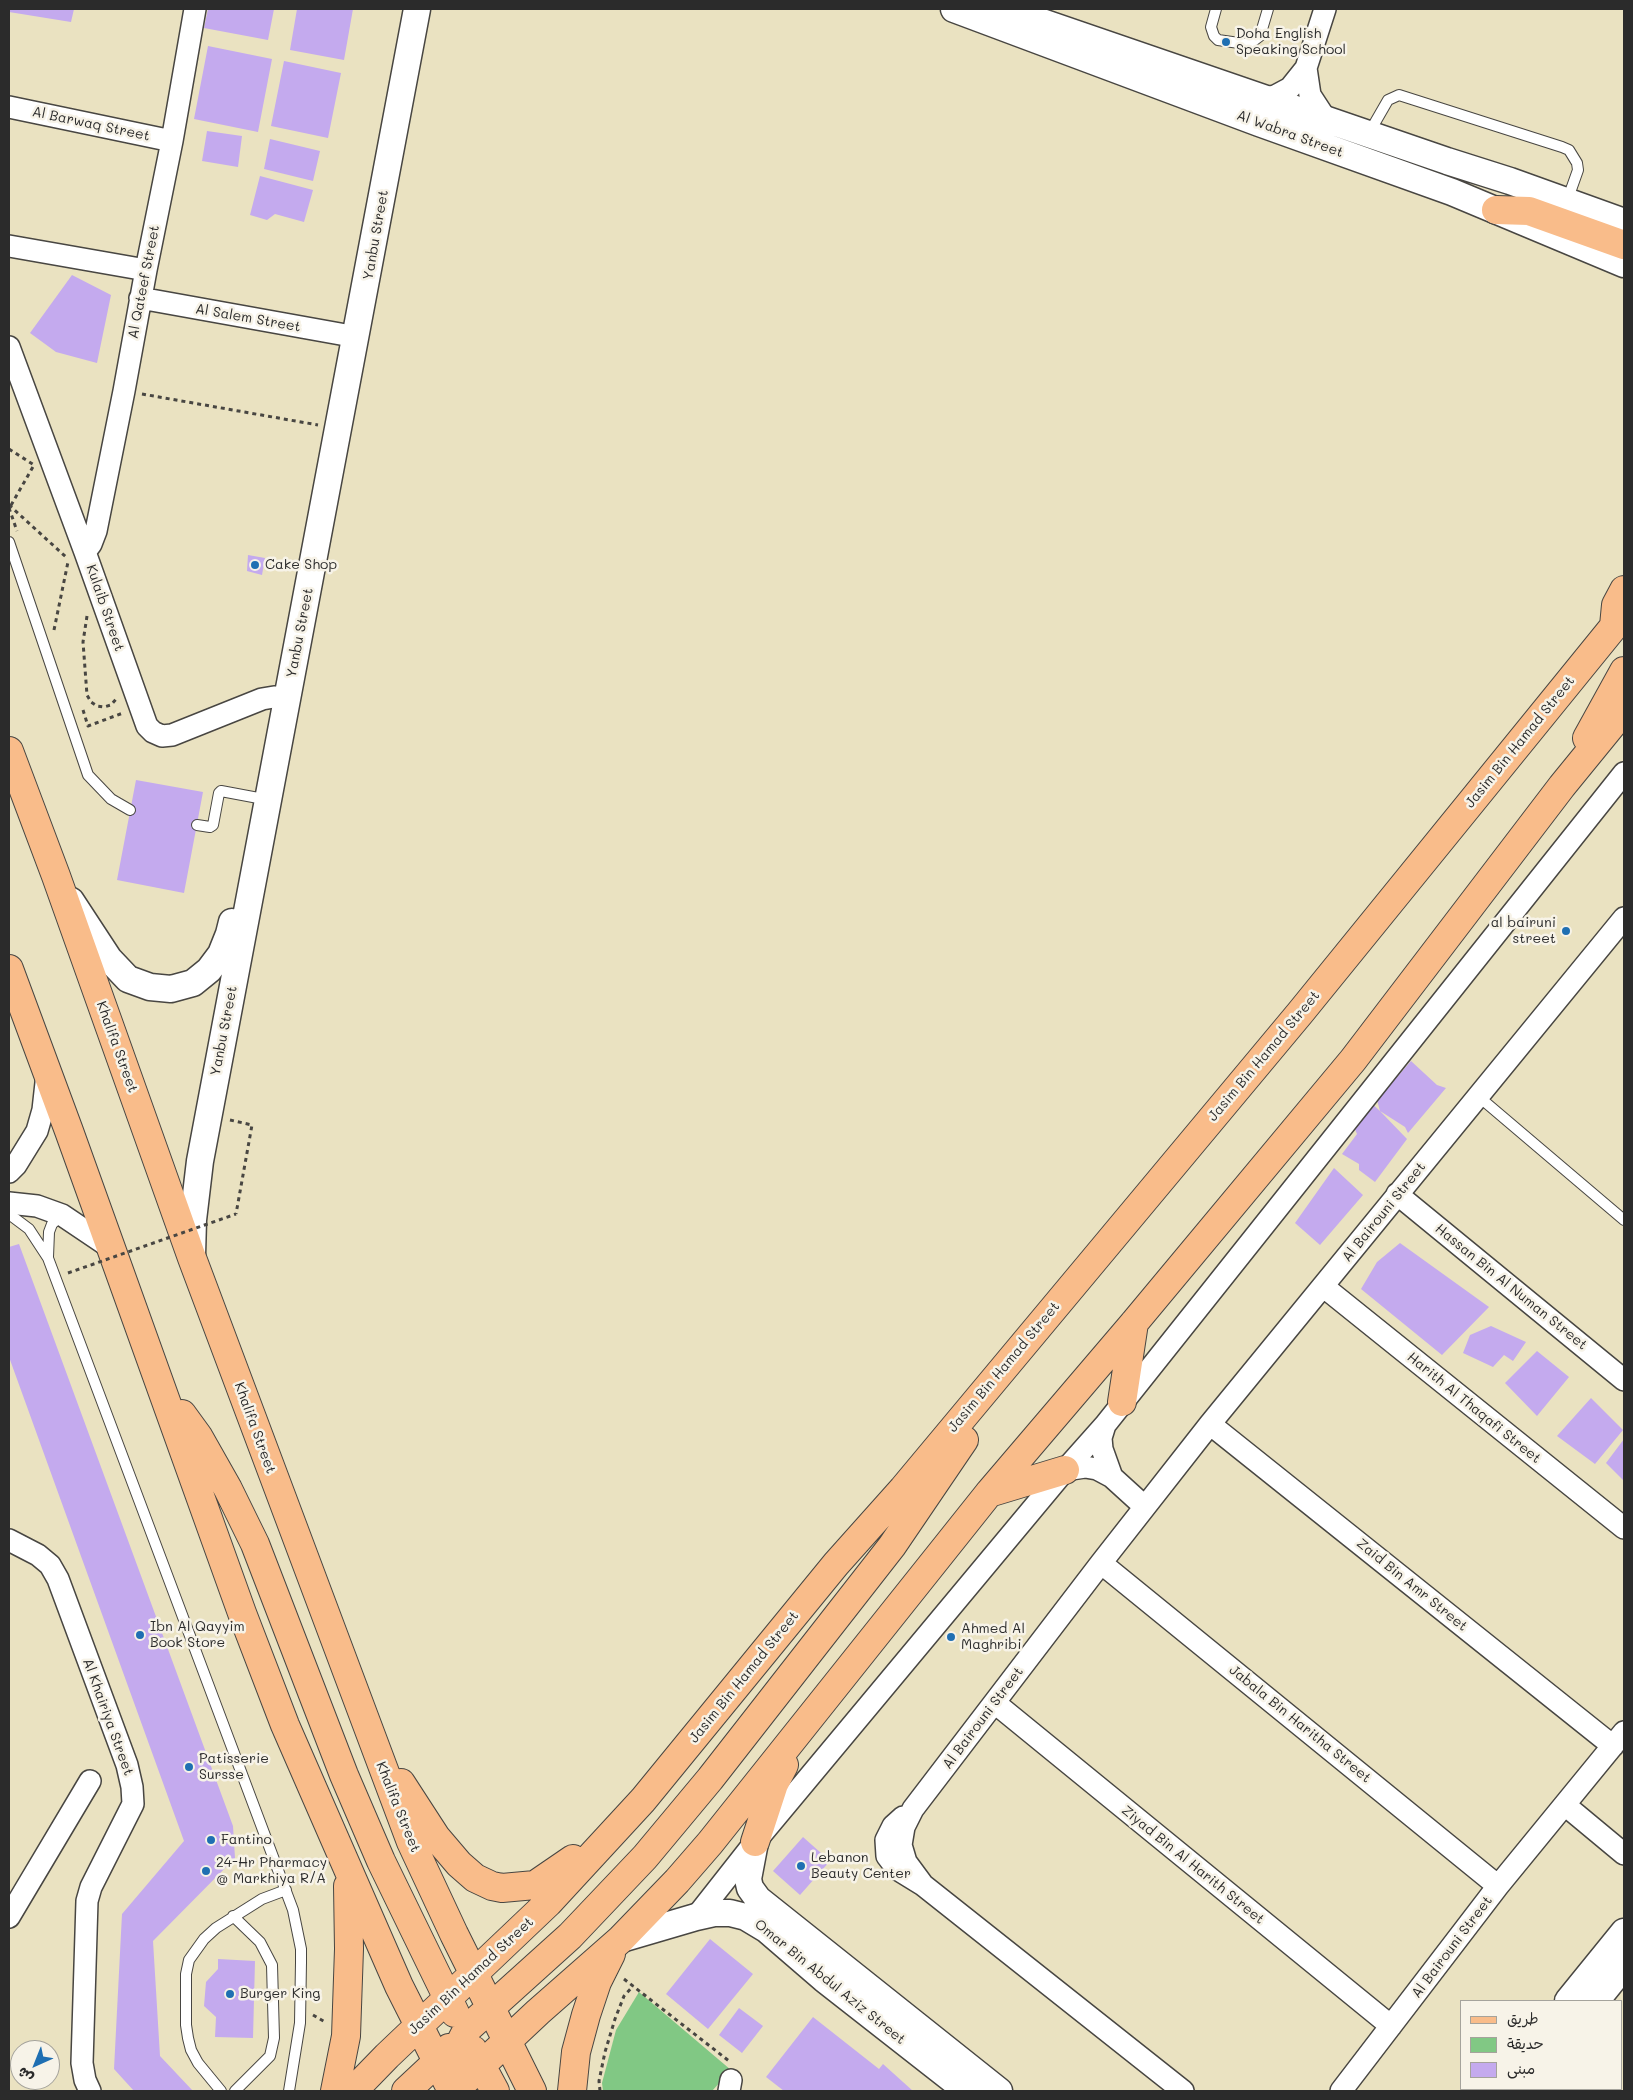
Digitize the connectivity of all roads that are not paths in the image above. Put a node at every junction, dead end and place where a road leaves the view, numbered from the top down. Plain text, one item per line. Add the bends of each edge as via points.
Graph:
1 (195, 9) edge
2 (399, 9) edge
3 (417, 9) edge
4 (954, 9) edge
5 (1004, 9) edge
6 (1216, 9) edge
7 (1268, 9) edge
8 (1325, 9) edge
9 (1306, 68) junction
10 (1267, 98) junction
11 (9, 107) edge
12 (1325, 118) junction
13 (1368, 134) junction
14 (172, 141) junction
15 (1568, 201) junction
16 (1496, 210) junction
17 (1623, 224) edge
18 (9, 246) edge
19 (1624, 264) edge
20 (146, 270) junction
21 (140, 298) junction
22 (348, 336) junction
23 (9, 347) edge
24 (9, 542) edge
25 (73, 554) junction
26 (1624, 590) edge
27 (300, 597) junction
28 (1619, 620) edge
29 (1624, 670) edge
30 (281, 698) junction
31 (1624, 710) edge
32 (9, 752) edge
33 (1624, 773) edge
34 (1562, 786) junction
35 (263, 798) junction
36 (130, 810) dead end
37 (196, 825) dead end
38 (248, 873) junction
39 (56, 876) junction
40 (1624, 918) edge
41 (9, 969) edge
42 (47, 1071) junction
43 (1478, 1096) junction
44 (9, 1172) edge
45 (1397, 1194) junction
46 (9, 1203) edge
47 (9, 1214) edge
48 (62, 1215) junction
49 (1624, 1220) edge
50 (111, 1248) junction
51 (48, 1258) junction
52 (192, 1258) junction
53 (1324, 1287) junction
54 (1055, 1307) junction
55 (1134, 1323) junction
56 (1624, 1380) edge
57 (160, 1384) junction
58 (1122, 1402) junction
59 (1210, 1424) junction
60 (1105, 1425) junction
61 (1065, 1470) junction
62 (1112, 1477) junction
63 (989, 1493) junction
64 (1145, 1507) junction
65 (1624, 1528) edge
66 (9, 1540) edge
67 (1101, 1563) junction
68 (995, 1703) junction
69 (814, 1711) junction
70 (371, 1738) junction
71 (1619, 1739) edge
72 (90, 1781) dead end
73 (643, 1800) junction
74 (1565, 1805) junction
75 (755, 1842) junction
76 (1624, 1854) edge
77 (346, 1865) junction
78 (1498, 1886) junction
79 (286, 1890) junction
80 (233, 1916) junction
81 (696, 1916) junction
82 (9, 1917) edge
83 (1624, 1932) edge
84 (621, 1939) junction
85 (1624, 1966) edge
86 (473, 1974) junction
87 (447, 1999) junction
88 (1569, 2000) edge
89 (1597, 2000) edge
90 (489, 2007) junction
91 (419, 2026) junction
92 (1391, 2026) junction
93 (462, 2030) junction
94 (507, 2042) junction
95 (437, 2062) junction
96 (481, 2066) junction
97 (90, 2091) edge
98 (221, 2091) edge
99 (235, 2091) edge
100 (289, 2091) edge
101 (335, 2091) edge
102 (353, 2091) edge
103 (406, 2091) edge
104 (453, 2091) edge
105 (495, 2091) edge
106 (532, 2091) edge
107 (572, 2091) edge
108 (967, 2091) edge
109 (999, 2091) edge
110 (1183, 2091) edge
111 (1342, 2091) edge

1 - 14 street, Al Qateef Street
2 - 22 street, Yanbu Street
3 - 22 street, Yanbu Street
4 - 16 street, Al Wabra Street
5 - 10 street, Al Wabra Street
6 - 7 lane via 1211,27 1214,36 1223,41 1246,44 1260,36
8 - 9 street
9 - 10 street via 1290,88
9 - 12 street via 1310,95
10 - 12 street, Al Wabra Street
11 - 14 street, Al Barwaq Street
12 - 13 street, Al Wabra Street
13 - 15 street, Al Wabra Street
13 - 15 lane via 1388,100 1400,95 1562,146 1569,150 1578,170
14 - 20 street, Al Qateef Street
15 - 17 street, Al Wabra Street
16 - 17 main road via 1529,211
16 - 19 street, Al Wabra Street
18 - 20 street
20 - 21 street, Al Qateef Street
21 - 22 street, Al Salem Street
21 - 25 street, Al Qateef Street via 96,531 91,544
22 - 27 street, Yanbu Street
22 - 27 street, Yanbu Street via 324,426
23 - 25 street, Kulaib Street
24 - 36 lane via 88,775 111,799
25 - 30 street, Kulaib Street via 147,726 153,732 162,736 172,735 262,699
26 - 28 main road via 1616,605
27 - 30 street, Yanbu Street
28 - 54 main road, Jasim Bin Hamad Street via 1300,1013
29 - 34 main road
30 - 35 street, Yanbu Street
31 - 34 main road
32 - 39 main road, Khalifa Street
33 - 58 street
34 - 55 main road via 1353,1060
35 - 37 lane via 221,791 213,825
35 - 38 street, Yanbu Street
38 - 39 street, Yanbu Street via 221,954 193,983 171,989 150,987 128,979 109,959
38 - 52 street, Yanbu Street via 200,1161
39 - 52 main road, Khalifa Street
40 - 43 street, Al Bairouni Street
41 - 42 main road
42 - 44 street via 37,1131
42 - 50 main road
43 - 45 street, Al Bairouni Street
43 - 49 lane
45 - 53 street, Al Bairouni Street
45 - 56 street, Hassan Bin Al Numan Street
46 - 48 street via 37,1206
47 - 51 lane via 29,1229
48 - 50 street
48 - 51 lane via 49,1232
50 - 57 main road
51 - 79 lane
52 - 70 main road, Khalifa Street
53 - 59 street, Al Bairouni Street
53 - 65 street, Harith Al Thaqafi Street
54 - 73 main road, Jasim Bin Hamad Street via 836,1564
54 - 90 main road via 892,1546 710,1779 606,1900
55 - 58 main road
55 - 63 main road
57 - 77 main road via 285,1726
57 - 87 main road via 198,1436 255,1544 380,1861
58 - 60 street
59 - 64 street, Al Bairouni Street
59 - 71 street, Zaid Bin Amr Street
60 - 61 street
60 - 62 street via 1102,1449
61 - 62 street via 1085,1467
61 - 63 main road
61 - 75 street
62 - 64 street
63 - 69 main road
64 - 67 street, Al Bairouni Street
66 - 97 street, Al Khairiya Street via 38,1555 58,1579 132,1786 133,1804 87,1900 82,2063
67 - 68 street, Al Bairouni Street
67 - 78 street, Jabala Bin Haritha Street
68 - 92 street, Ziyad Bin Al Harith Street
68 - 110 street, Al Bairouni Street via 913,1809 904,1827 901,1845 906,1862 923,1885
69 - 75 main road via 774,1784
69 - 84 main road via 710,1843
70 - 73 main road via 436,1837 459,1864 475,1878 502,1888 535,1885 558,1871
70 - 86 main road, Khalifa Street via 411,1842
71 - 74 street, Al Bairouni Street
72 - 82 street
73 - 86 main road, Jasim Bin Hamad Street via 548,1904
74 - 76 street
74 - 78 street, Al Bairouni Street
75 - 81 street
75 - 109 street, Omar Bin Abdul Aziz Street via 748,1879 758,1899
77 - 91 main road
77 - 101 main road via 350,1906 346,2036
78 - 92 street, Al Bairouni Street
79 - 80 lane
79 - 100 lane via 297,1928 301,1962 300,2023
80 - 98 lane via 195,1950 186,1974 186,2025 191,2050
80 - 99 lane via 260,1942 272,1965 274,2038 270,2056
81 - 84 street, Omar Bin Abdul Aziz Street
81 - 108 street, Omar Bin Abdul Aziz Street via 730,1912 755,1921
83 - 88 street
84 - 94 main road
84 - 107 main road via 605,1964 586,2015 576,2052
85 - 89 street
86 - 87 main road, Jasim Bin Hamad Street
86 - 90 main road, Khalifa Street
86 - 93 main road
87 - 91 main road, Jasim Bin Hamad Street
87 - 93 main road
90 - 93 main road
90 - 94 main road, Khalifa Street
91 - 93 main road via 439,2025
91 - 95 main road
91 - 102 main road, Jasim Bin Hamad Street
92 - 111 street, Al Bairouni Street
93 - 94 main road
93 - 95 main road
93 - 96 main road
93 - 104 main road via 451,2074
94 - 96 main road
94 - 106 main road, Khalifa Street
95 - 103 main road
95 - 104 main road
96 - 104 main road
96 - 105 main road

